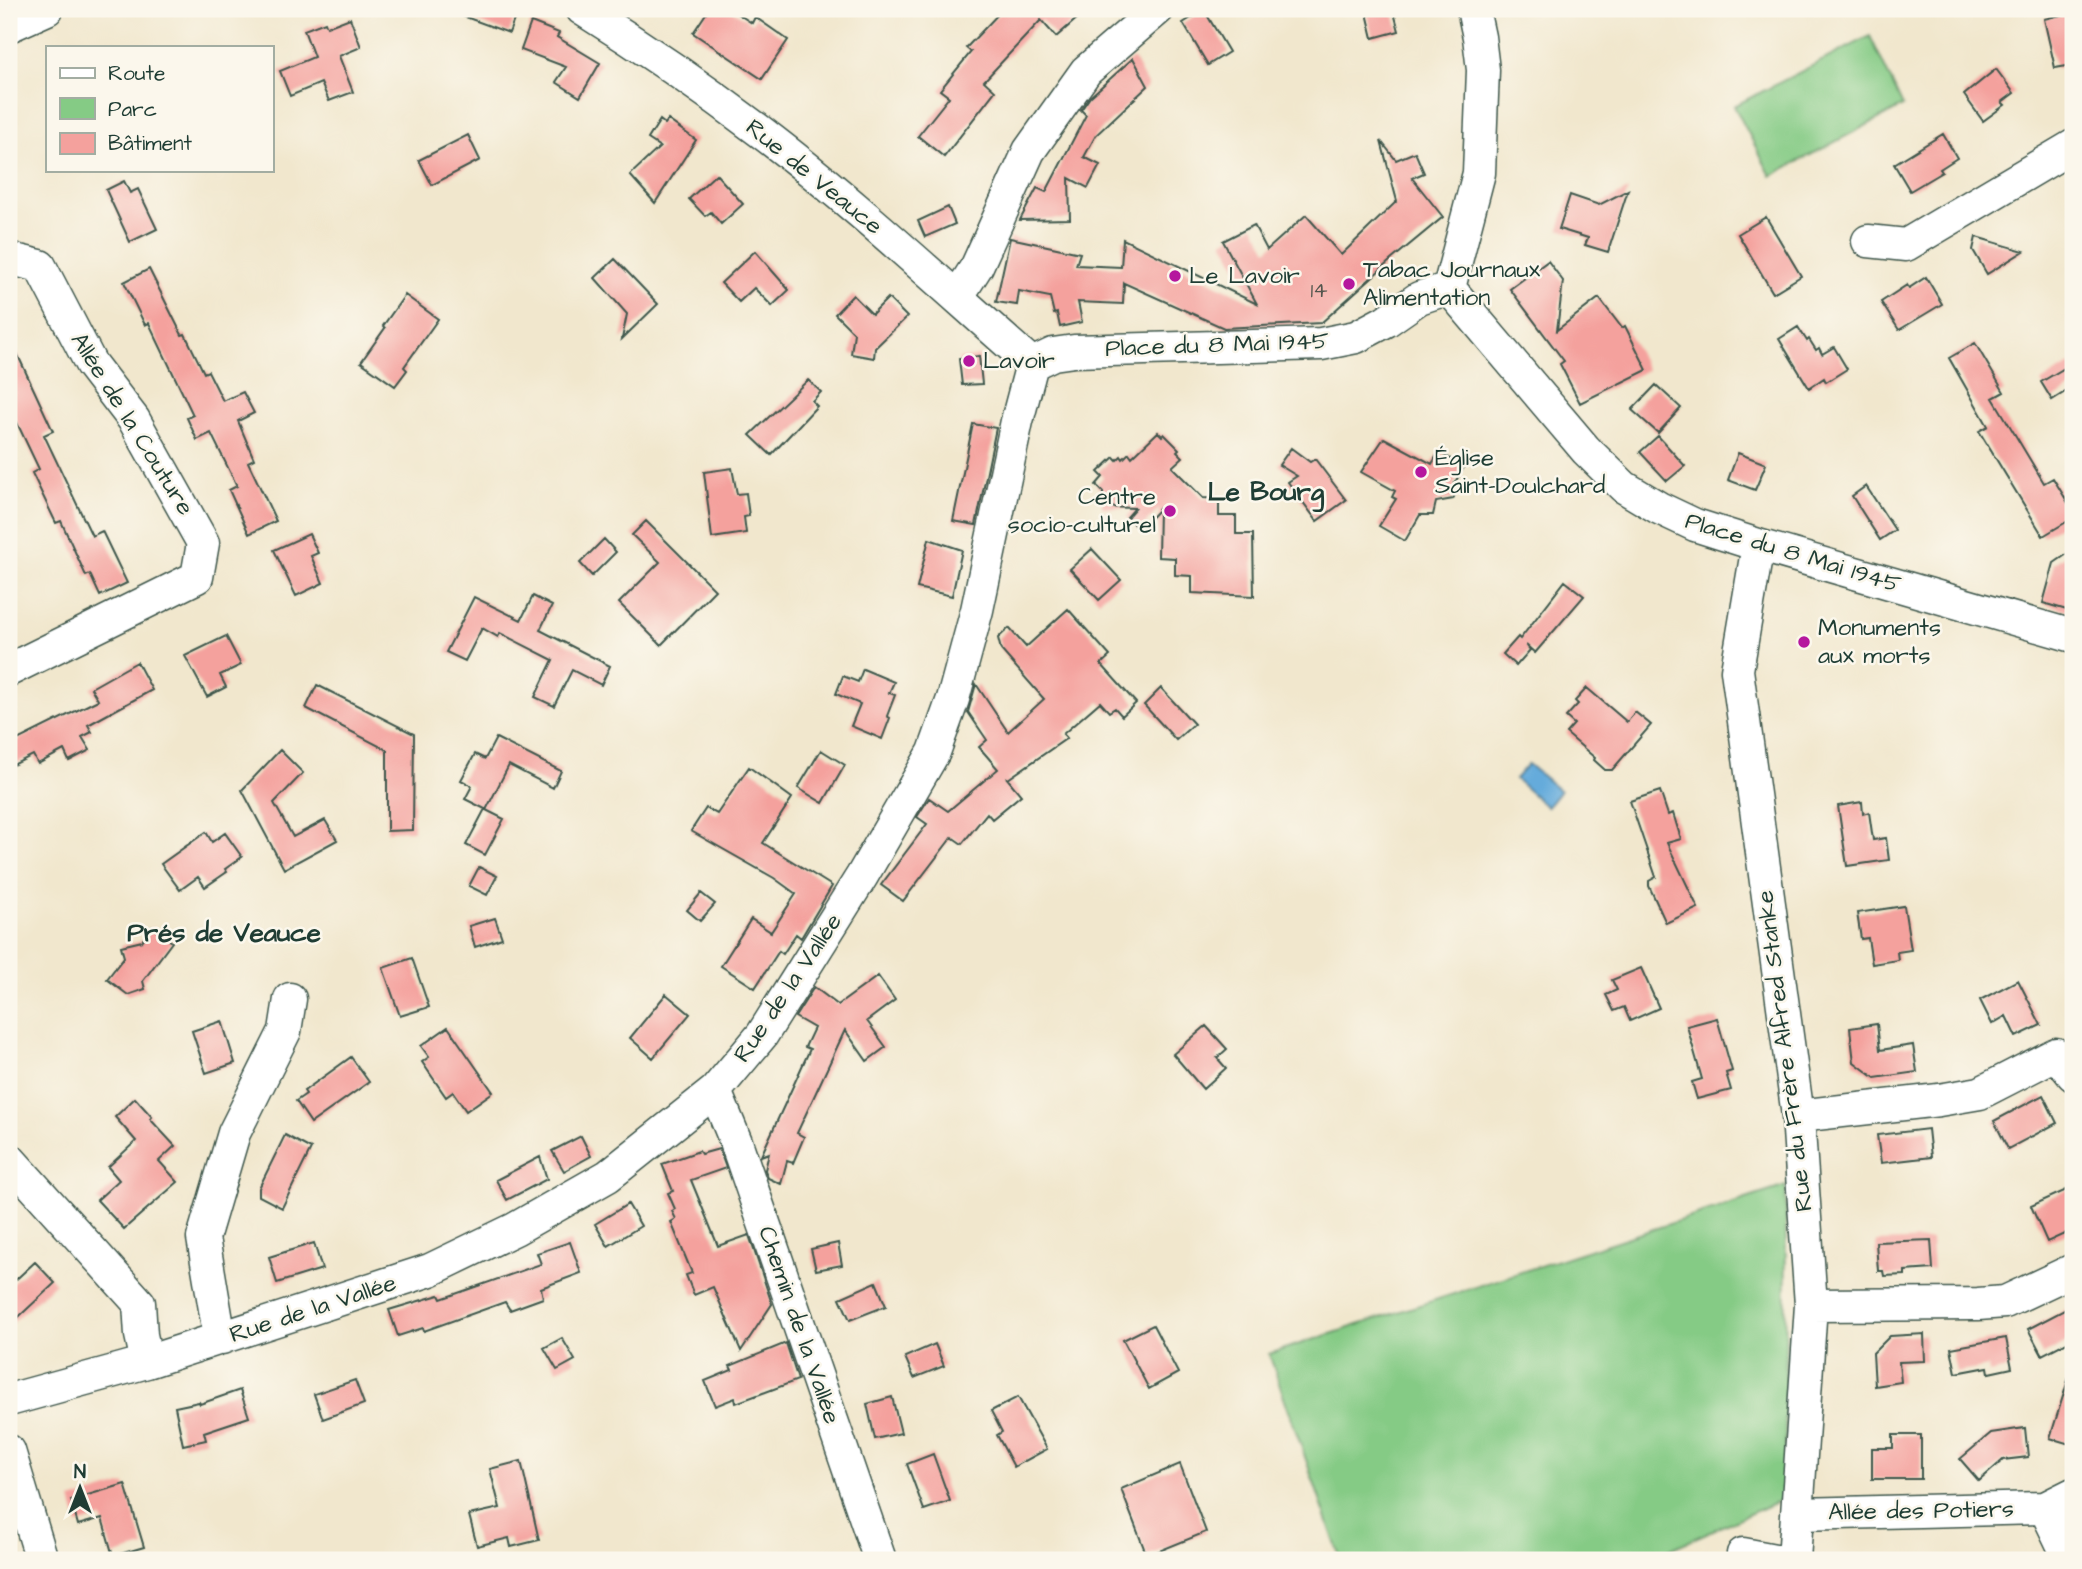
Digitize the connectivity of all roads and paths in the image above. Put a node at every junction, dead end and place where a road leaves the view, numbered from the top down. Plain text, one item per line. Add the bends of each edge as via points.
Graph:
1 (47, 9) edge
2 (582, 9) edge
3 (1158, 9) edge
4 (1473, 9) edge
5 (1490, 9) edge
6 (9, 26) edge
7 (1491, 68) junction
8 (2073, 146) edge
9 (1868, 241) dead end
10 (9, 264) edge
11 (1449, 288) junction
12 (958, 296) junction
13 (1032, 364) junction
14 (1758, 545) junction
15 (2073, 636) edge
16 (9, 670) edge
17 (290, 999) dead end
18 (2065, 1064) edge
19 (715, 1091) junction
20 (1798, 1116) junction
21 (9, 1159) edge
22 (2073, 1270) edge
23 (1811, 1305) junction
24 (222, 1338) junction
25 (147, 1362) junction
26 (9, 1400) edge
27 (9, 1451) edge
28 (2073, 1494) edge
29 (2045, 1507) junction
30 (1798, 1514) junction
31 (1743, 1554) dead end
32 (42, 1560) edge
33 (880, 1560) edge
34 (1775, 1560) edge
35 (1794, 1560) edge
36 (2070, 1560) edge

1 - 6 street
2 - 12 street, Rue de Veauce via 645,48 762,133
3 - 12 street via 1086,71 1029,151 977,266
4 - 7 street
5 - 7 street
7 - 11 street via 1479,173
8 - 9 street via 1906,245
10 - 16 street, Allée de la Couture via 40,265 91,364 134,420 203,543 197,577
11 - 13 street, Place du 8 Mai 1945 via 1419,298 1356,337 1321,344 1074,351
11 - 14 street, Place du 8 Mai 1945 via 1586,450 1624,487 1695,525
12 - 13 street, Rue de Veauce
13 - 19 street, Rue de la Vallée via 977,610 934,752 762,1035
14 - 15 street, Place du 8 Mai 1945
14 - 20 street, Rue du Frère Alfred Stanke via 1737,670
17 - 24 street via 285,1031 234,1133 203,1238
18 - 20 street via 1980,1093
19 - 24 street, Rue de la Vallée via 608,1177 515,1229 430,1270
19 - 33 street, Chemin de la Vallée
20 - 23 street, Rue du Frère Alfred Stanke
21 - 25 street via 139,1303
22 - 23 street via 2004,1302
23 - 30 street, Rue du Frère Alfred Stanke
24 - 25 street, Rue de la Vallée
25 - 26 street, Rue de la Vallée
27 - 32 street
28 - 29 street, Allée des Potiers
29 - 30 street, Allée des Potiers
29 - 36 street, Allée des Potiers
30 - 35 street, Rue du Frère Alfred Stanke
31 - 34 street

